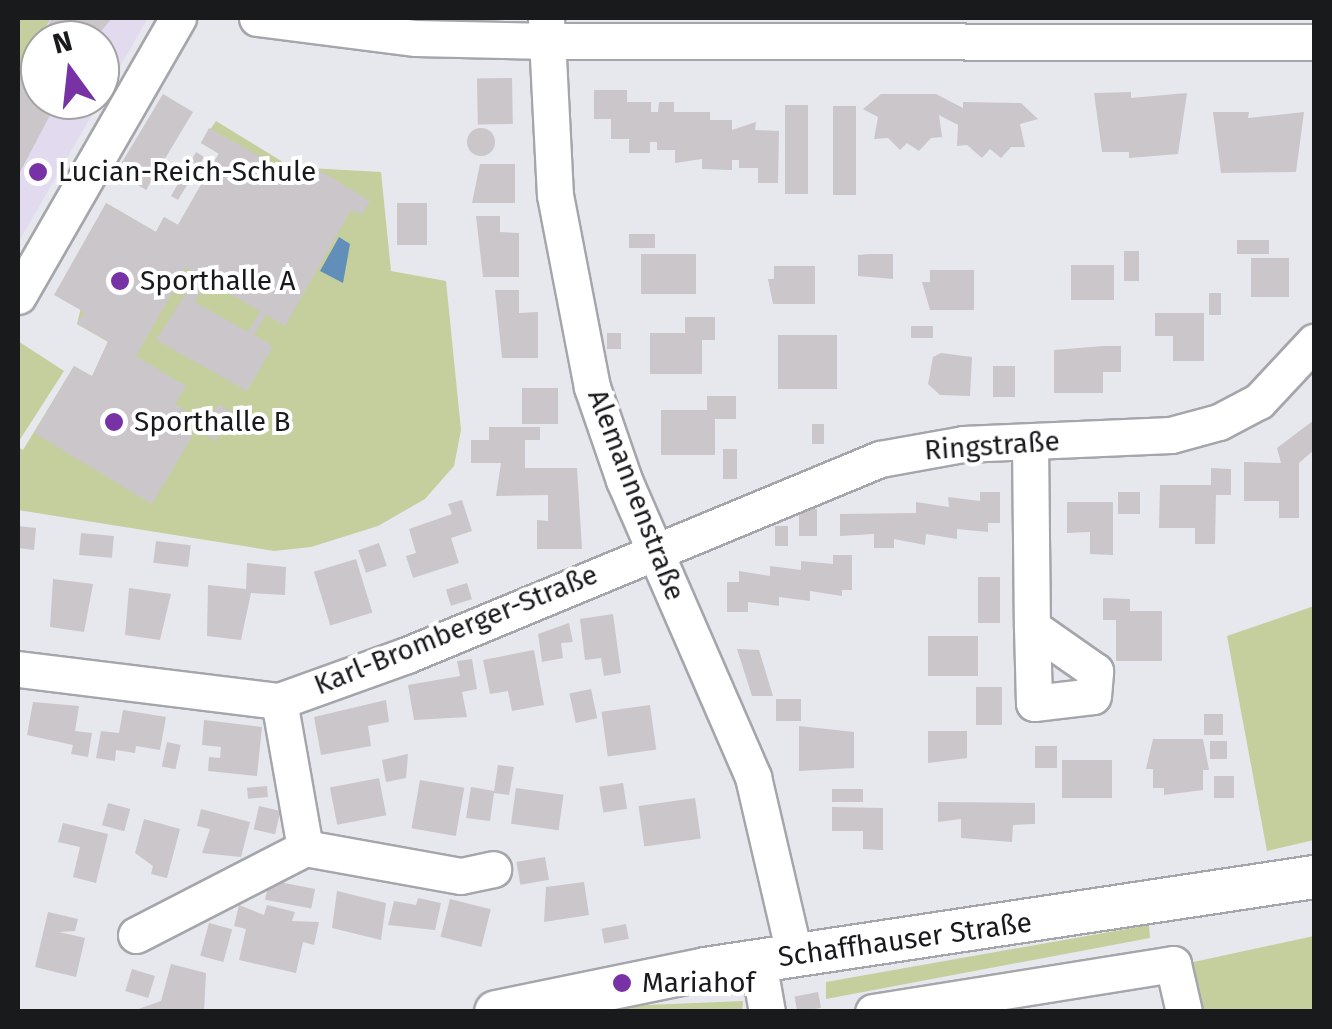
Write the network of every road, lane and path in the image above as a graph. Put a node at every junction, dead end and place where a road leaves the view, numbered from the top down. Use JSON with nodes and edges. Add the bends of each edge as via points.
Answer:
{"nodes":[{"id":1,"x":178,"y":18,"type":"edge"},
{"id":2,"x":257,"y":18,"type":"edge"},
{"id":3,"x":547,"y":30,"type":"edge"},
{"id":4,"x":1314,"y":42,"type":"edge"},
{"id":5,"x":18,"y":296,"type":"edge"},
{"id":6,"x":1314,"y":342,"type":"edge"},
{"id":7,"x":1030,"y":442,"type":"junction"},
{"id":8,"x":654,"y":548,"type":"junction"},
{"id":9,"x":1032,"y":627,"type":"dead end"},
{"id":10,"x":18,"y":669,"type":"edge"},
{"id":11,"x":279,"y":701,"type":"junction"},
{"id":12,"x":306,"y":848,"type":"junction"},
{"id":13,"x":492,"y":870,"type":"dead end"},
{"id":14,"x":1314,"y":877,"type":"edge"},
{"id":15,"x":136,"y":935,"type":"dead end"},
{"id":16,"x":777,"y":959,"type":"junction"},
{"id":17,"x":496,"y":1012,"type":"edge"},
{"id":18,"x":766,"y":1012,"type":"edge"},
{"id":19,"x":873,"y":1012,"type":"edge"},
{"id":20,"x":1184,"y":1012,"type":"edge"}],
"edges":[{"from":1,"to":5,"type":"street"},
{"from":2,"to":3,"type":"street","via":[[416,38]]},
{"from":3,"to":4,"type":"street"},
{"from":3,"to":8,"type":"street","name":"Alemannenstraße","via":[[555,195],[570,300],[605,424]]},
{"from":6,"to":7,"type":"street","name":"Ringstraße","via":[[1258,401],[1220,422],[1171,436]]},
{"from":7,"to":8,"type":"street","name":"Ringstraße","via":[[963,444],[880,459]]},
{"from":7,"to":9,"type":"street"},
{"from":8,"to":11,"type":"street","name":"Karl-Bromberger-Straße","via":[[407,655]]},
{"from":8,"to":16,"type":"street","name":"Alemannenstraße","via":[[753,777]]},
{"from":10,"to":11,"type":"street","name":"Karl-Bromberger-Straße"},
{"from":11,"to":12,"type":"street"},
{"from":12,"to":13,"type":"street","via":[[461,876]]},
{"from":12,"to":15,"type":"street"},
{"from":14,"to":16,"type":"main road","name":"Schaffhauser Straße"},
{"from":16,"to":17,"type":"main road","name":"Schaffhauser Straße"},
{"from":16,"to":18,"type":"street","name":"Alemannenstraße"},
{"from":19,"to":20,"type":"street","via":[[1173,964]]}]}
